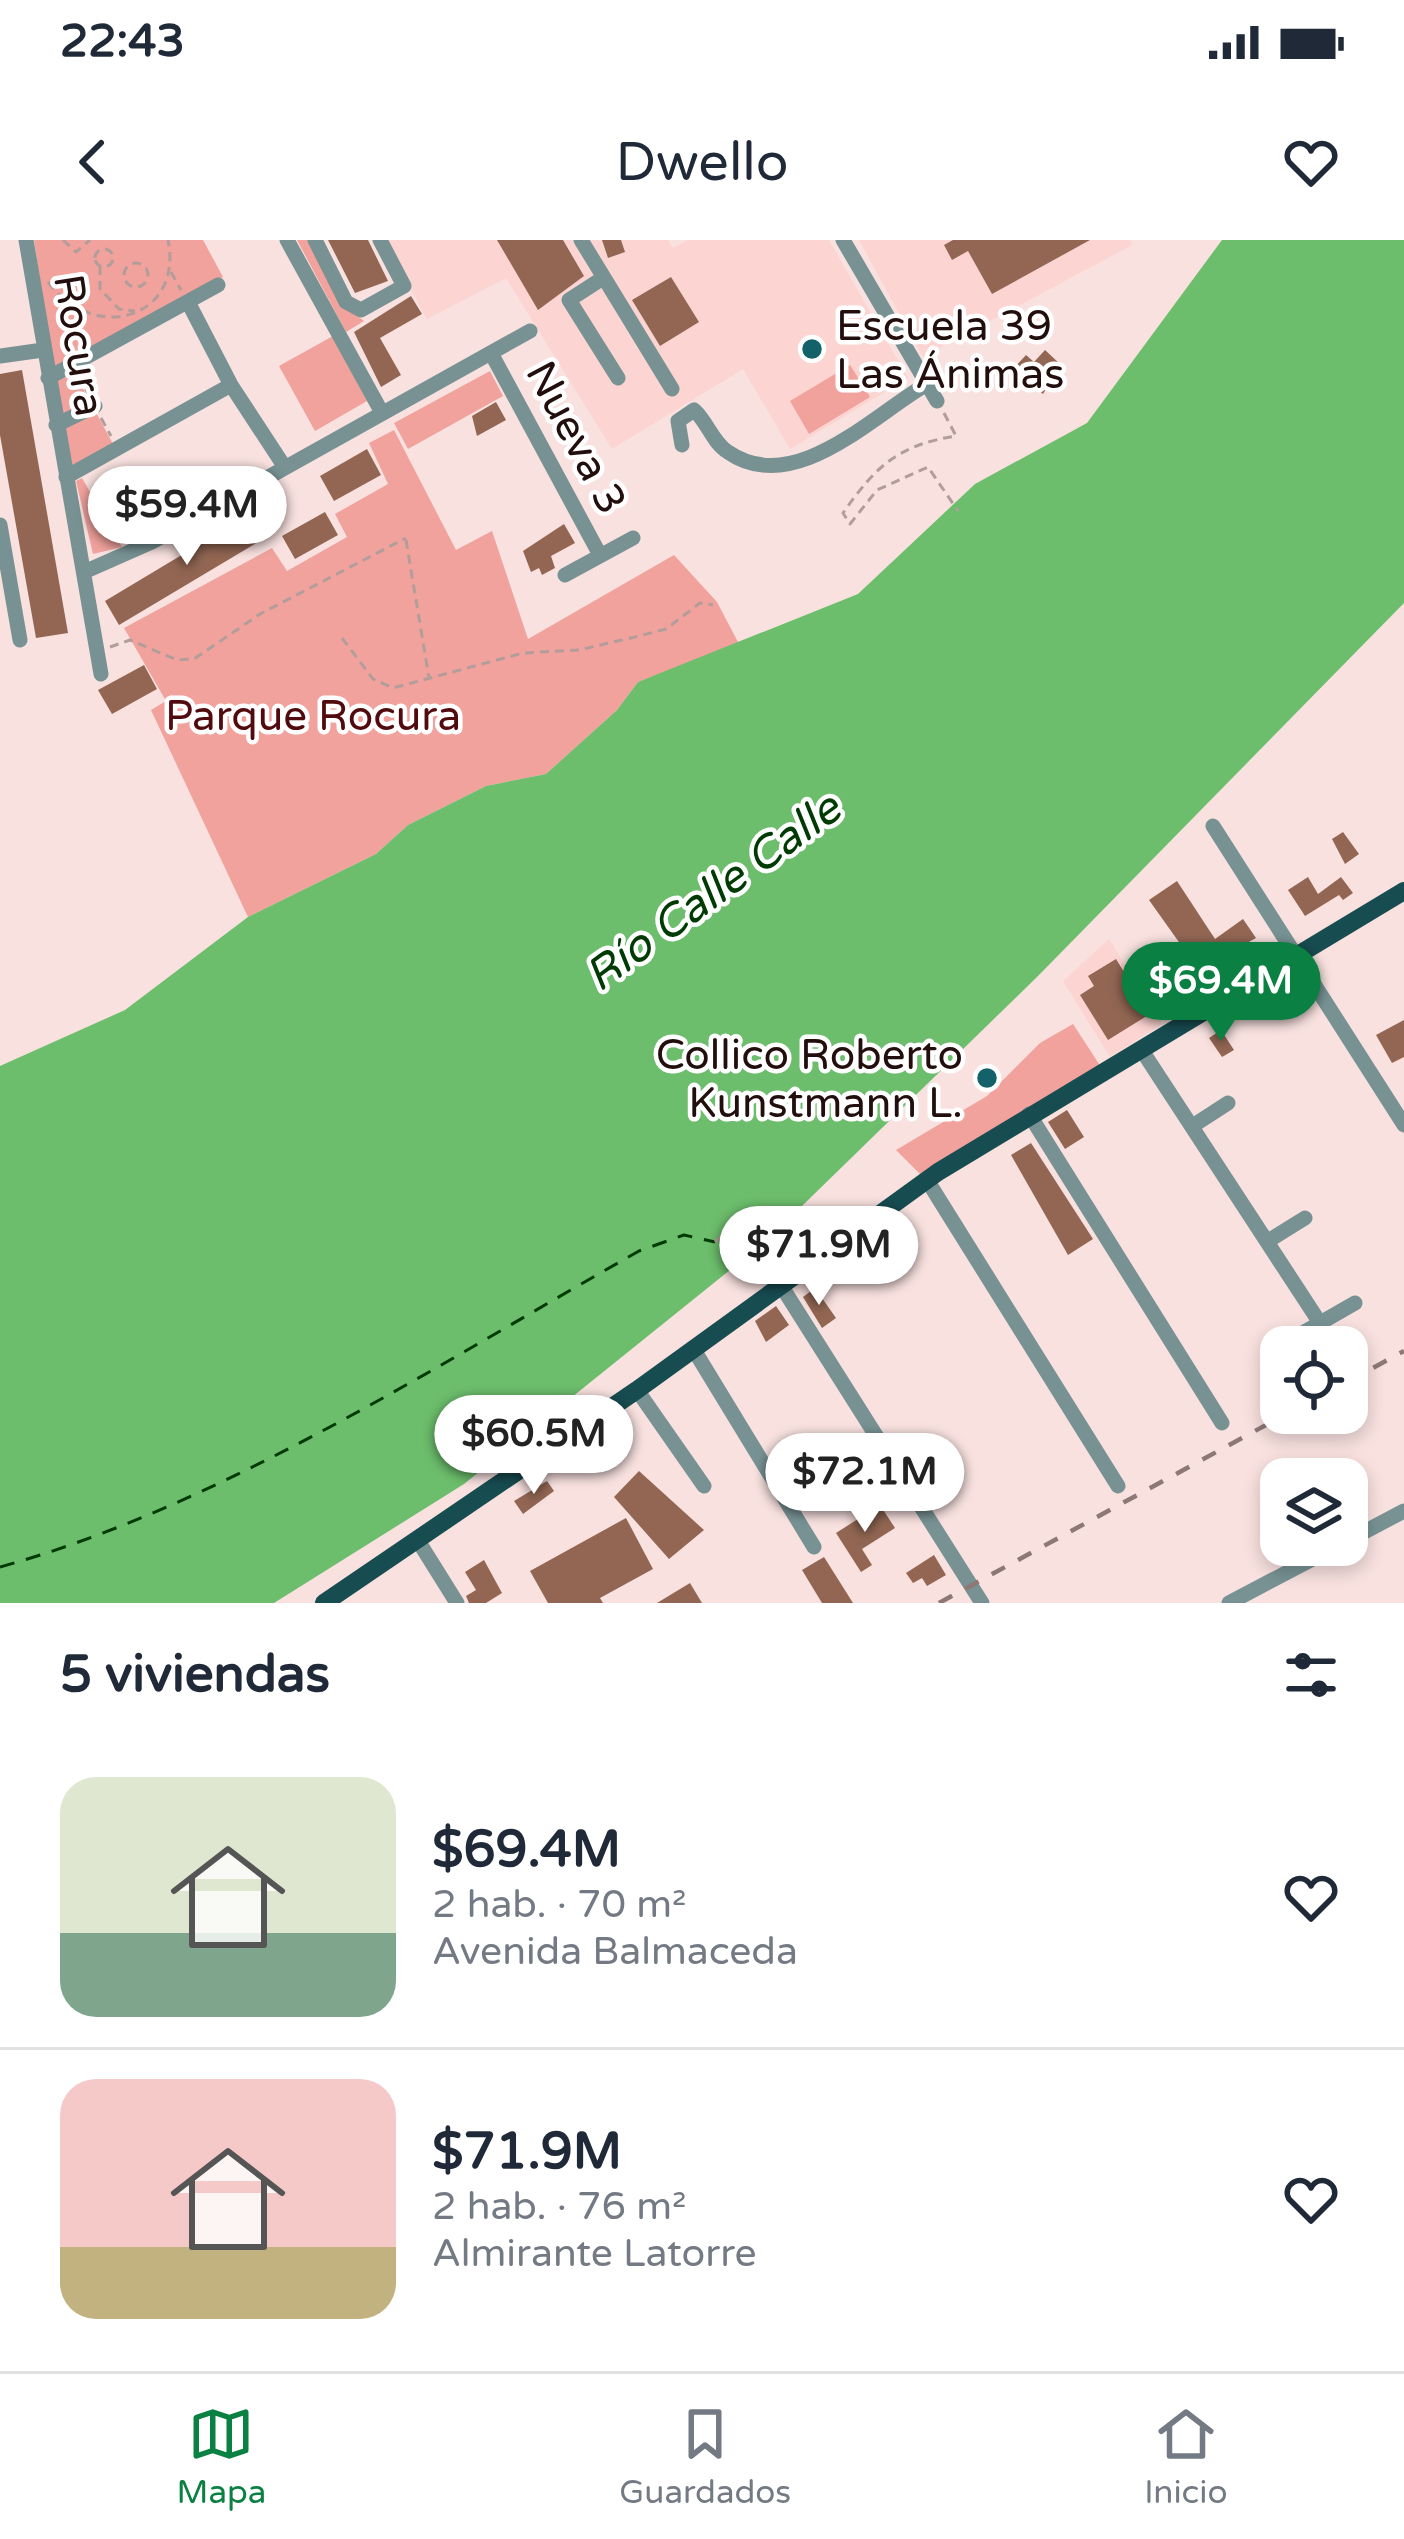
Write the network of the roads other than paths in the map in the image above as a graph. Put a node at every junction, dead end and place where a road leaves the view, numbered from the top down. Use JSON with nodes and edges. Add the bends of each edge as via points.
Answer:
{"nodes":[{"id":1,"x":26,"y":240,"type":"edge"},
{"id":2,"x":286,"y":240,"type":"edge"},
{"id":3,"x":315,"y":240,"type":"edge"},
{"id":4,"x":380,"y":240,"type":"edge"},
{"id":5,"x":581,"y":240,"type":"edge"},
{"id":6,"x":843,"y":240,"type":"edge"},
{"id":7,"x":603,"y":278,"type":"junction"},
{"id":8,"x":218,"y":285,"type":"dead end"},
{"id":9,"x":188,"y":302,"type":"junction"},
{"id":10,"x":530,"y":332,"type":"dead end"},
{"id":11,"x":44,"y":350,"type":"junction"},
{"id":12,"x":490,"y":353,"type":"junction"},
{"id":13,"x":0,"y":356,"type":"edge"},
{"id":14,"x":48,"y":378,"type":"junction"},
{"id":15,"x":619,"y":378,"type":"dead end"},
{"id":16,"x":927,"y":384,"type":"junction"},
{"id":17,"x":231,"y":385,"type":"junction"},
{"id":18,"x":672,"y":389,"type":"dead end"},
{"id":19,"x":937,"y":401,"type":"road end"},
{"id":20,"x":95,"y":406,"type":"dead end"},
{"id":21,"x":381,"y":411,"type":"junction"},
{"id":22,"x":56,"y":425,"type":"junction"},
{"id":23,"x":682,"y":445,"type":"dead end"},
{"id":24,"x":284,"y":466,"type":"junction"},
{"id":25,"x":66,"y":477,"type":"junction"},
{"id":26,"x":0,"y":525,"type":"edge"},
{"id":27,"x":633,"y":538,"type":"dead end"},
{"id":28,"x":600,"y":556,"type":"junction"},
{"id":29,"x":84,"y":572,"type":"junction"},
{"id":30,"x":565,"y":575,"type":"dead end"},
{"id":31,"x":20,"y":640,"type":"dead end"},
{"id":32,"x":101,"y":674,"type":"dead end"},
{"id":33,"x":1214,"y":826,"type":"dead end"},
{"id":34,"x":1404,"y":891,"type":"edge"},
{"id":35,"x":1298,"y":954,"type":"junction"},
{"id":36,"x":1142,"y":1048,"type":"junction"},
{"id":37,"x":1228,"y":1103,"type":"dead end"},
{"id":38,"x":1029,"y":1114,"type":"junction"},
{"id":39,"x":1194,"y":1125,"type":"junction"},
{"id":40,"x":1404,"y":1125,"type":"edge"},
{"id":41,"x":926,"y":1180,"type":"junction"},
{"id":42,"x":1305,"y":1218,"type":"dead end"},
{"id":43,"x":1268,"y":1240,"type":"junction"},
{"id":44,"x":782,"y":1287,"type":"junction"},
{"id":45,"x":1355,"y":1303,"type":"dead end"},
{"id":46,"x":1320,"y":1323,"type":"junction"},
{"id":47,"x":1315,"y":1326,"type":"edge"},
{"id":48,"x":694,"y":1350,"type":"junction"},
{"id":49,"x":638,"y":1390,"type":"junction"},
{"id":50,"x":1222,"y":1423,"type":"dead end"},
{"id":51,"x":704,"y":1486,"type":"dead end"},
{"id":52,"x":1118,"y":1486,"type":"dead end"},
{"id":53,"x":1404,"y":1511,"type":"edge"},
{"id":54,"x":1368,"y":1530,"type":"edge"},
{"id":55,"x":417,"y":1540,"type":"junction"},
{"id":56,"x":814,"y":1547,"type":"dead end"},
{"id":57,"x":1299,"y":1566,"type":"edge"},
{"id":58,"x":324,"y":1603,"type":"edge"},
{"id":59,"x":457,"y":1603,"type":"edge"},
{"id":60,"x":982,"y":1603,"type":"edge"},
{"id":61,"x":1228,"y":1603,"type":"edge"}],
"edges":[{"from":1,"to":11,"type":"street","name":"Rocura"},
{"from":2,"to":21,"type":"street"},
{"from":3,"to":4,"type":"street","via":[[346,302],[361,310],[404,286]]},
{"from":5,"to":7,"type":"street"},
{"from":6,"to":16,"type":"street"},
{"from":7,"to":15,"type":"street","via":[[569,300]]},
{"from":7,"to":18,"type":"street"},
{"from":8,"to":9,"type":"street"},
{"from":9,"to":14,"type":"street"},
{"from":9,"to":17,"type":"street"},
{"from":10,"to":12,"type":"street"},
{"from":11,"to":13,"type":"street"},
{"from":11,"to":14,"type":"street","name":"Rocura"},
{"from":12,"to":21,"type":"street"},
{"from":12,"to":28,"type":"street","name":"Nueva 3"},
{"from":14,"to":22,"type":"street","name":"Rocura"},
{"from":16,"to":19,"type":"street"},
{"from":16,"to":23,"type":"street","via":[[805,460],[736,457],[694,410],[677,421]]},
{"from":17,"to":24,"type":"street"},
{"from":17,"to":25,"type":"street"},
{"from":20,"to":22,"type":"street"},
{"from":21,"to":24,"type":"street"},
{"from":22,"to":25,"type":"street","name":"Rocura"},
{"from":24,"to":29,"type":"street"},
{"from":25,"to":29,"type":"street","name":"Rocura"},
{"from":26,"to":31,"type":"street"},
{"from":27,"to":28,"type":"street","name":"Nueva 3"},
{"from":28,"to":30,"type":"street","name":"Nueva 3"},
{"from":29,"to":32,"type":"street","name":"Rocura"},
{"from":33,"to":35,"type":"street"},
{"from":34,"to":35,"type":"main road"},
{"from":35,"to":36,"type":"main road"},
{"from":35,"to":40,"type":"street"},
{"from":36,"to":38,"type":"main road"},
{"from":36,"to":39,"type":"street"},
{"from":37,"to":39,"type":"street"},
{"from":38,"to":41,"type":"main road"},
{"from":38,"to":50,"type":"street"},
{"from":39,"to":43,"type":"street"},
{"from":41,"to":44,"type":"main road"},
{"from":41,"to":52,"type":"street"},
{"from":42,"to":43,"type":"street"},
{"from":43,"to":46,"type":"street"},
{"from":44,"to":48,"type":"main road"},
{"from":44,"to":60,"type":"street"},
{"from":45,"to":46,"type":"street"},
{"from":46,"to":47,"type":"street"},
{"from":48,"to":49,"type":"main road"},
{"from":48,"to":56,"type":"street"},
{"from":49,"to":51,"type":"street"},
{"from":49,"to":55,"type":"main road"},
{"from":53,"to":54,"type":"street"},
{"from":55,"to":58,"type":"main road"},
{"from":55,"to":59,"type":"street"},
{"from":57,"to":61,"type":"street"}]}
